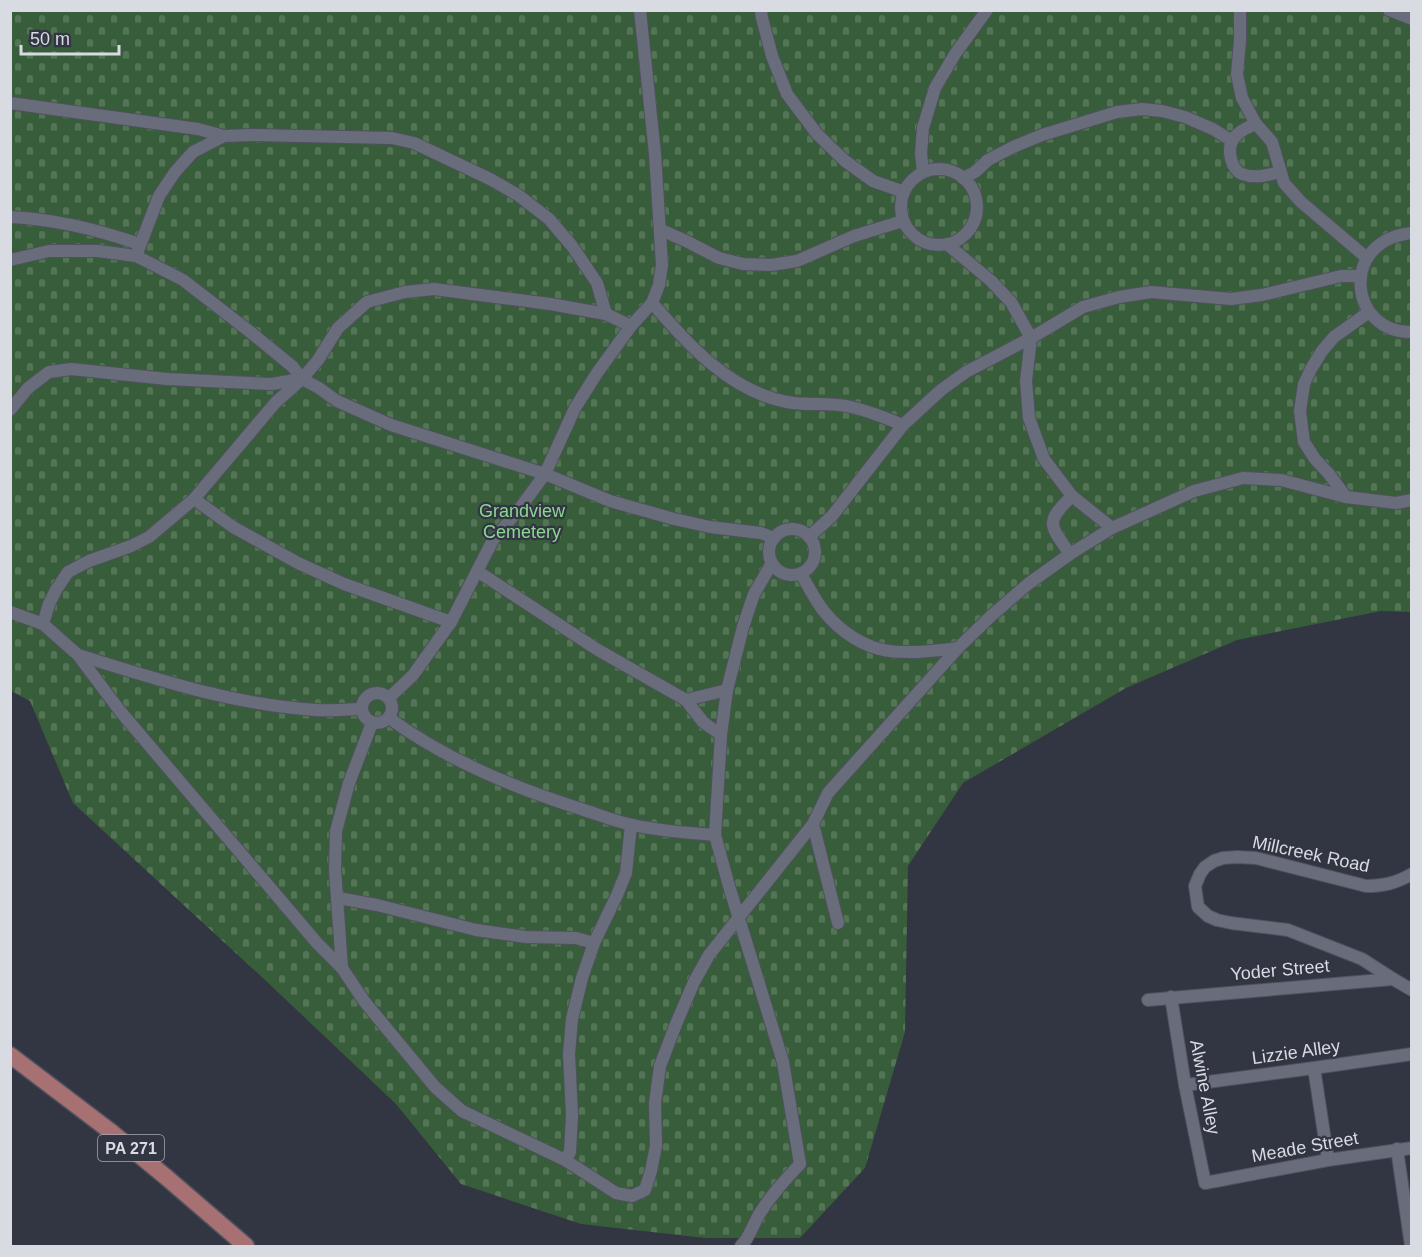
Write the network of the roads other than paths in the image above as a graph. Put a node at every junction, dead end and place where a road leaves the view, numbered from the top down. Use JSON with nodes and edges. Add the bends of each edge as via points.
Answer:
{"nodes":[{"id":1,"x":640,"y":10,"type":"edge"},
{"id":2,"x":761,"y":10,"type":"edge"},
{"id":3,"x":987,"y":10,"type":"edge"},
{"id":4,"x":1240,"y":10,"type":"edge"},
{"id":5,"x":1389,"y":10,"type":"edge"},
{"id":6,"x":1412,"y":19,"type":"edge"},
{"id":7,"x":10,"y":103,"type":"edge"},
{"id":8,"x":1256,"y":124,"type":"junction"},
{"id":9,"x":224,"y":136,"type":"junction"},
{"id":10,"x":1232,"y":141,"type":"junction"},
{"id":11,"x":1280,"y":171,"type":"junction"},
{"id":12,"x":923,"y":172,"type":"junction"},
{"id":13,"x":963,"y":178,"type":"junction"},
{"id":14,"x":904,"y":192,"type":"junction"},
{"id":15,"x":10,"y":217,"type":"edge"},
{"id":16,"x":903,"y":221,"type":"junction"},
{"id":17,"x":661,"y":230,"type":"junction"},
{"id":18,"x":1412,"y":233,"type":"edge"},
{"id":19,"x":947,"y":244,"type":"junction"},
{"id":20,"x":138,"y":250,"type":"junction"},
{"id":21,"x":1367,"y":258,"type":"junction"},
{"id":22,"x":10,"y":260,"type":"edge"},
{"id":23,"x":1360,"y":276,"type":"junction"},
{"id":24,"x":652,"y":303,"type":"junction"},
{"id":25,"x":1369,"y":312,"type":"junction"},
{"id":26,"x":606,"y":315,"type":"junction"},
{"id":27,"x":631,"y":326,"type":"junction"},
{"id":28,"x":1412,"y":332,"type":"edge"},
{"id":29,"x":1031,"y":338,"type":"junction"},
{"id":30,"x":302,"y":379,"type":"junction"},
{"id":31,"x":10,"y":410,"type":"edge"},
{"id":32,"x":903,"y":425,"type":"junction"},
{"id":33,"x":545,"y":474,"type":"junction"},
{"id":34,"x":1072,"y":496,"type":"junction"},
{"id":35,"x":1346,"y":497,"type":"junction"},
{"id":36,"x":194,"y":499,"type":"junction"},
{"id":37,"x":1412,"y":500,"type":"edge"},
{"id":38,"x":1112,"y":528,"type":"junction"},
{"id":39,"x":809,"y":537,"type":"junction"},
{"id":40,"x":774,"y":538,"type":"junction"},
{"id":41,"x":1070,"y":555,"type":"junction"},
{"id":42,"x":772,"y":563,"type":"junction"},
{"id":43,"x":477,"y":571,"type":"junction"},
{"id":44,"x":801,"y":574,"type":"junction"},
{"id":45,"x":12,"y":611,"type":"edge"},
{"id":46,"x":451,"y":621,"type":"junction"},
{"id":47,"x":43,"y":624,"type":"junction"},
{"id":48,"x":958,"y":648,"type":"junction"},
{"id":49,"x":78,"y":655,"type":"junction"},
{"id":50,"x":727,"y":690,"type":"junction"},
{"id":51,"x":389,"y":698,"type":"junction"},
{"id":52,"x":686,"y":700,"type":"junction"},
{"id":53,"x":362,"y":709,"type":"junction"},
{"id":54,"x":389,"y":718,"type":"junction"},
{"id":55,"x":372,"y":723,"type":"junction"},
{"id":56,"x":721,"y":735,"type":"junction"},
{"id":57,"x":813,"y":824,"type":"junction"},
{"id":58,"x":631,"y":825,"type":"junction"},
{"id":59,"x":715,"y":835,"type":"junction"},
{"id":60,"x":1412,"y":874,"type":"edge"},
{"id":61,"x":338,"y":898,"type":"junction"},
{"id":62,"x":738,"y":917,"type":"junction"},
{"id":63,"x":838,"y":923,"type":"dead end"},
{"id":64,"x":594,"y":943,"type":"junction"},
{"id":65,"x":342,"y":968,"type":"junction"},
{"id":66,"x":1393,"y":979,"type":"junction"},
{"id":67,"x":1412,"y":990,"type":"edge"},
{"id":68,"x":1171,"y":997,"type":"junction"},
{"id":69,"x":1148,"y":1000,"type":"dead end"},
{"id":70,"x":1412,"y":1054,"type":"edge"},
{"id":71,"x":10,"y":1055,"type":"edge"},
{"id":72,"x":1314,"y":1068,"type":"junction"},
{"id":73,"x":1185,"y":1085,"type":"junction"},
{"id":74,"x":1412,"y":1148,"type":"edge"},
{"id":75,"x":1397,"y":1149,"type":"junction"},
{"id":76,"x":565,"y":1160,"type":"junction"},
{"id":77,"x":1328,"y":1160,"type":"junction"},
{"id":78,"x":1205,"y":1183,"type":"joint"},
{"id":79,"x":246,"y":1246,"type":"edge"},
{"id":80,"x":741,"y":1246,"type":"edge"},
{"id":81,"x":1412,"y":1246,"type":"edge"}],
"edges":[{"from":1,"to":17,"type":"street"},
{"from":2,"to":14,"type":"street","via":[[772,56],[787,94],[817,134],[873,181]]},
{"from":3,"to":12,"type":"street","via":[[935,88],[923,128]]},
{"from":4,"to":8,"type":"street","via":[[1237,74],[1242,98]]},
{"from":5,"to":6,"type":"street"},
{"from":7,"to":9,"type":"street"},
{"from":8,"to":10,"type":"street","via":[[1243,129]]},
{"from":8,"to":11,"type":"street","via":[[1272,142]]},
{"from":9,"to":20,"type":"street","via":[[193,152],[175,172],[159,196]]},
{"from":9,"to":26,"type":"street","via":[[392,138],[414,143],[518,195],[549,219],[597,283]]},
{"from":10,"to":11,"type":"street","via":[[1229,152],[1239,173],[1250,177]]},
{"from":10,"to":13,"type":"street","via":[[1185,117],[1142,109],[1117,112],[1013,147]]},
{"from":11,"to":21,"type":"street","via":[[1284,183],[1301,202]]},
{"from":12,"to":13,"type":"street","via":[[939,169]]},
{"from":12,"to":14,"type":"street"},
{"from":13,"to":19,"type":"street","via":[[976,199],[976,212],[965,235]]},
{"from":14,"to":16,"type":"street"},
{"from":15,"to":20,"type":"street","via":[[122,238]]},
{"from":16,"to":17,"type":"street","via":[[854,236],[796,261],[771,265],[719,258]]},
{"from":16,"to":19,"type":"street","via":[[918,239]]},
{"from":17,"to":24,"type":"street","via":[[662,265]]},
{"from":18,"to":21,"type":"street","via":[[1386,239]]},
{"from":19,"to":29,"type":"street","via":[[1011,302]]},
{"from":20,"to":22,"type":"street","via":[[49,250]]},
{"from":20,"to":30,"type":"street","via":[[294,367]]},
{"from":21,"to":23,"type":"street"},
{"from":23,"to":25,"type":"street","via":[[1363,301]]},
{"from":23,"to":29,"type":"street","via":[[1341,276],[1231,299],[1151,292],[1119,297],[1083,308]]},
{"from":24,"to":27,"type":"street"},
{"from":24,"to":32,"type":"street","via":[[706,361],[733,381],[787,402],[850,406]]},
{"from":25,"to":28,"type":"street","via":[[1391,329]]},
{"from":25,"to":35,"type":"street","via":[[1322,351],[1304,384],[1300,411],[1304,442]]},
{"from":26,"to":27,"type":"street"},
{"from":26,"to":30,"type":"street","via":[[434,289],[405,292],[367,302],[338,328]]},
{"from":27,"to":33,"type":"street","via":[[575,408]]},
{"from":29,"to":32,"type":"street","via":[[966,372]]},
{"from":29,"to":34,"type":"street","via":[[1026,381],[1029,418],[1044,459]]},
{"from":30,"to":31,"type":"street","via":[[272,384],[70,369],[50,372],[28,388]]},
{"from":30,"to":33,"type":"street","via":[[337,401],[391,425]]},
{"from":30,"to":36,"type":"street","via":[[276,402]]},
{"from":32,"to":39,"type":"street","via":[[832,516]]},
{"from":33,"to":40,"type":"street","via":[[610,501],[674,519]]},
{"from":33,"to":43,"type":"street","via":[[493,540]]},
{"from":34,"to":38,"type":"street"},
{"from":34,"to":41,"type":"street","via":[[1052,524]]},
{"from":35,"to":37,"type":"street","via":[[1396,503]]},
{"from":35,"to":38,"type":"street","via":[[1281,480],[1243,478],[1194,491]]},
{"from":36,"to":46,"type":"street","via":[[233,527],[298,563],[344,584]]},
{"from":36,"to":47,"type":"street","via":[[149,537],[68,572],[49,604]]},
{"from":38,"to":41,"type":"street"},
{"from":39,"to":40,"type":"street","via":[[792,530]]},
{"from":39,"to":44,"type":"street","via":[[815,558]]},
{"from":40,"to":42,"type":"street","via":[[769,550]]},
{"from":41,"to":48,"type":"street","via":[[1028,584]]},
{"from":42,"to":44,"type":"street","via":[[779,572]]},
{"from":42,"to":50,"type":"street","via":[[753,594]]},
{"from":43,"to":46,"type":"street"},
{"from":43,"to":52,"type":"street","via":[[598,650]]},
{"from":44,"to":48,"type":"street","via":[[820,607],[842,630],[862,642],[879,649],[914,652]]},
{"from":45,"to":47,"type":"street"},
{"from":46,"to":51,"type":"street","via":[[413,675]]},
{"from":47,"to":49,"type":"street"},
{"from":48,"to":57,"type":"street","via":[[828,793]]},
{"from":49,"to":53,"type":"street","via":[[189,688],[270,705]]},
{"from":49,"to":65,"type":"street","via":[[120,711]]},
{"from":50,"to":52,"type":"street"},
{"from":50,"to":56,"type":"street"},
{"from":51,"to":53,"type":"street","via":[[381,693],[372,694],[364,699]]},
{"from":51,"to":54,"type":"street"},
{"from":52,"to":56,"type":"street","via":[[703,722]]},
{"from":53,"to":55,"type":"street"},
{"from":54,"to":55,"type":"street"},
{"from":54,"to":58,"type":"street","via":[[435,749],[477,770]]},
{"from":55,"to":61,"type":"street","via":[[336,831]]},
{"from":56,"to":59,"type":"street"},
{"from":57,"to":62,"type":"street"},
{"from":57,"to":63,"type":"street"},
{"from":58,"to":59,"type":"street"},
{"from":58,"to":64,"type":"street","via":[[626,873]]},
{"from":59,"to":62,"type":"street"},
{"from":60,"to":66,"type":"street","name":"Millcreek Road","via":[[1382,886],[1366,886],[1257,858],[1223,858],[1205,867],[1195,886],[1198,907],[1208,916],[1288,930],[1362,959]]},
{"from":61,"to":64,"type":"street","via":[[476,930]]},
{"from":61,"to":65,"type":"street"},
{"from":62,"to":76,"type":"street","via":[[694,982],[660,1066],[655,1103],[656,1146],[645,1190],[632,1196],[616,1193]]},
{"from":62,"to":80,"type":"street","via":[[783,1062],[800,1164],[776,1189]]},
{"from":64,"to":76,"type":"street","via":[[572,1019],[572,1115],[570,1152]]},
{"from":65,"to":76,"type":"street","via":[[392,1036],[435,1087],[462,1111]]},
{"from":66,"to":67,"type":"street"},
{"from":66,"to":68,"type":"street","name":"Yoder Street"},
{"from":68,"to":69,"type":"street","name":"Yoder Street"},
{"from":68,"to":73,"type":"street","name":"Alwine Alley"},
{"from":70,"to":72,"type":"street","name":"Lizzie Alley"},
{"from":71,"to":79,"type":"main road","number":"PA 271","via":[[110,1131]]},
{"from":72,"to":73,"type":"street","name":"Lizzie Alley"},
{"from":72,"to":77,"type":"street"},
{"from":73,"to":78,"type":"street","name":"Alwine Alley"},
{"from":74,"to":75,"type":"street","name":"Meade Street"},
{"from":75,"to":77,"type":"street","name":"Meade Street"},
{"from":75,"to":81,"type":"street"},
{"from":77,"to":78,"type":"street","name":"Meade Street"}]}
